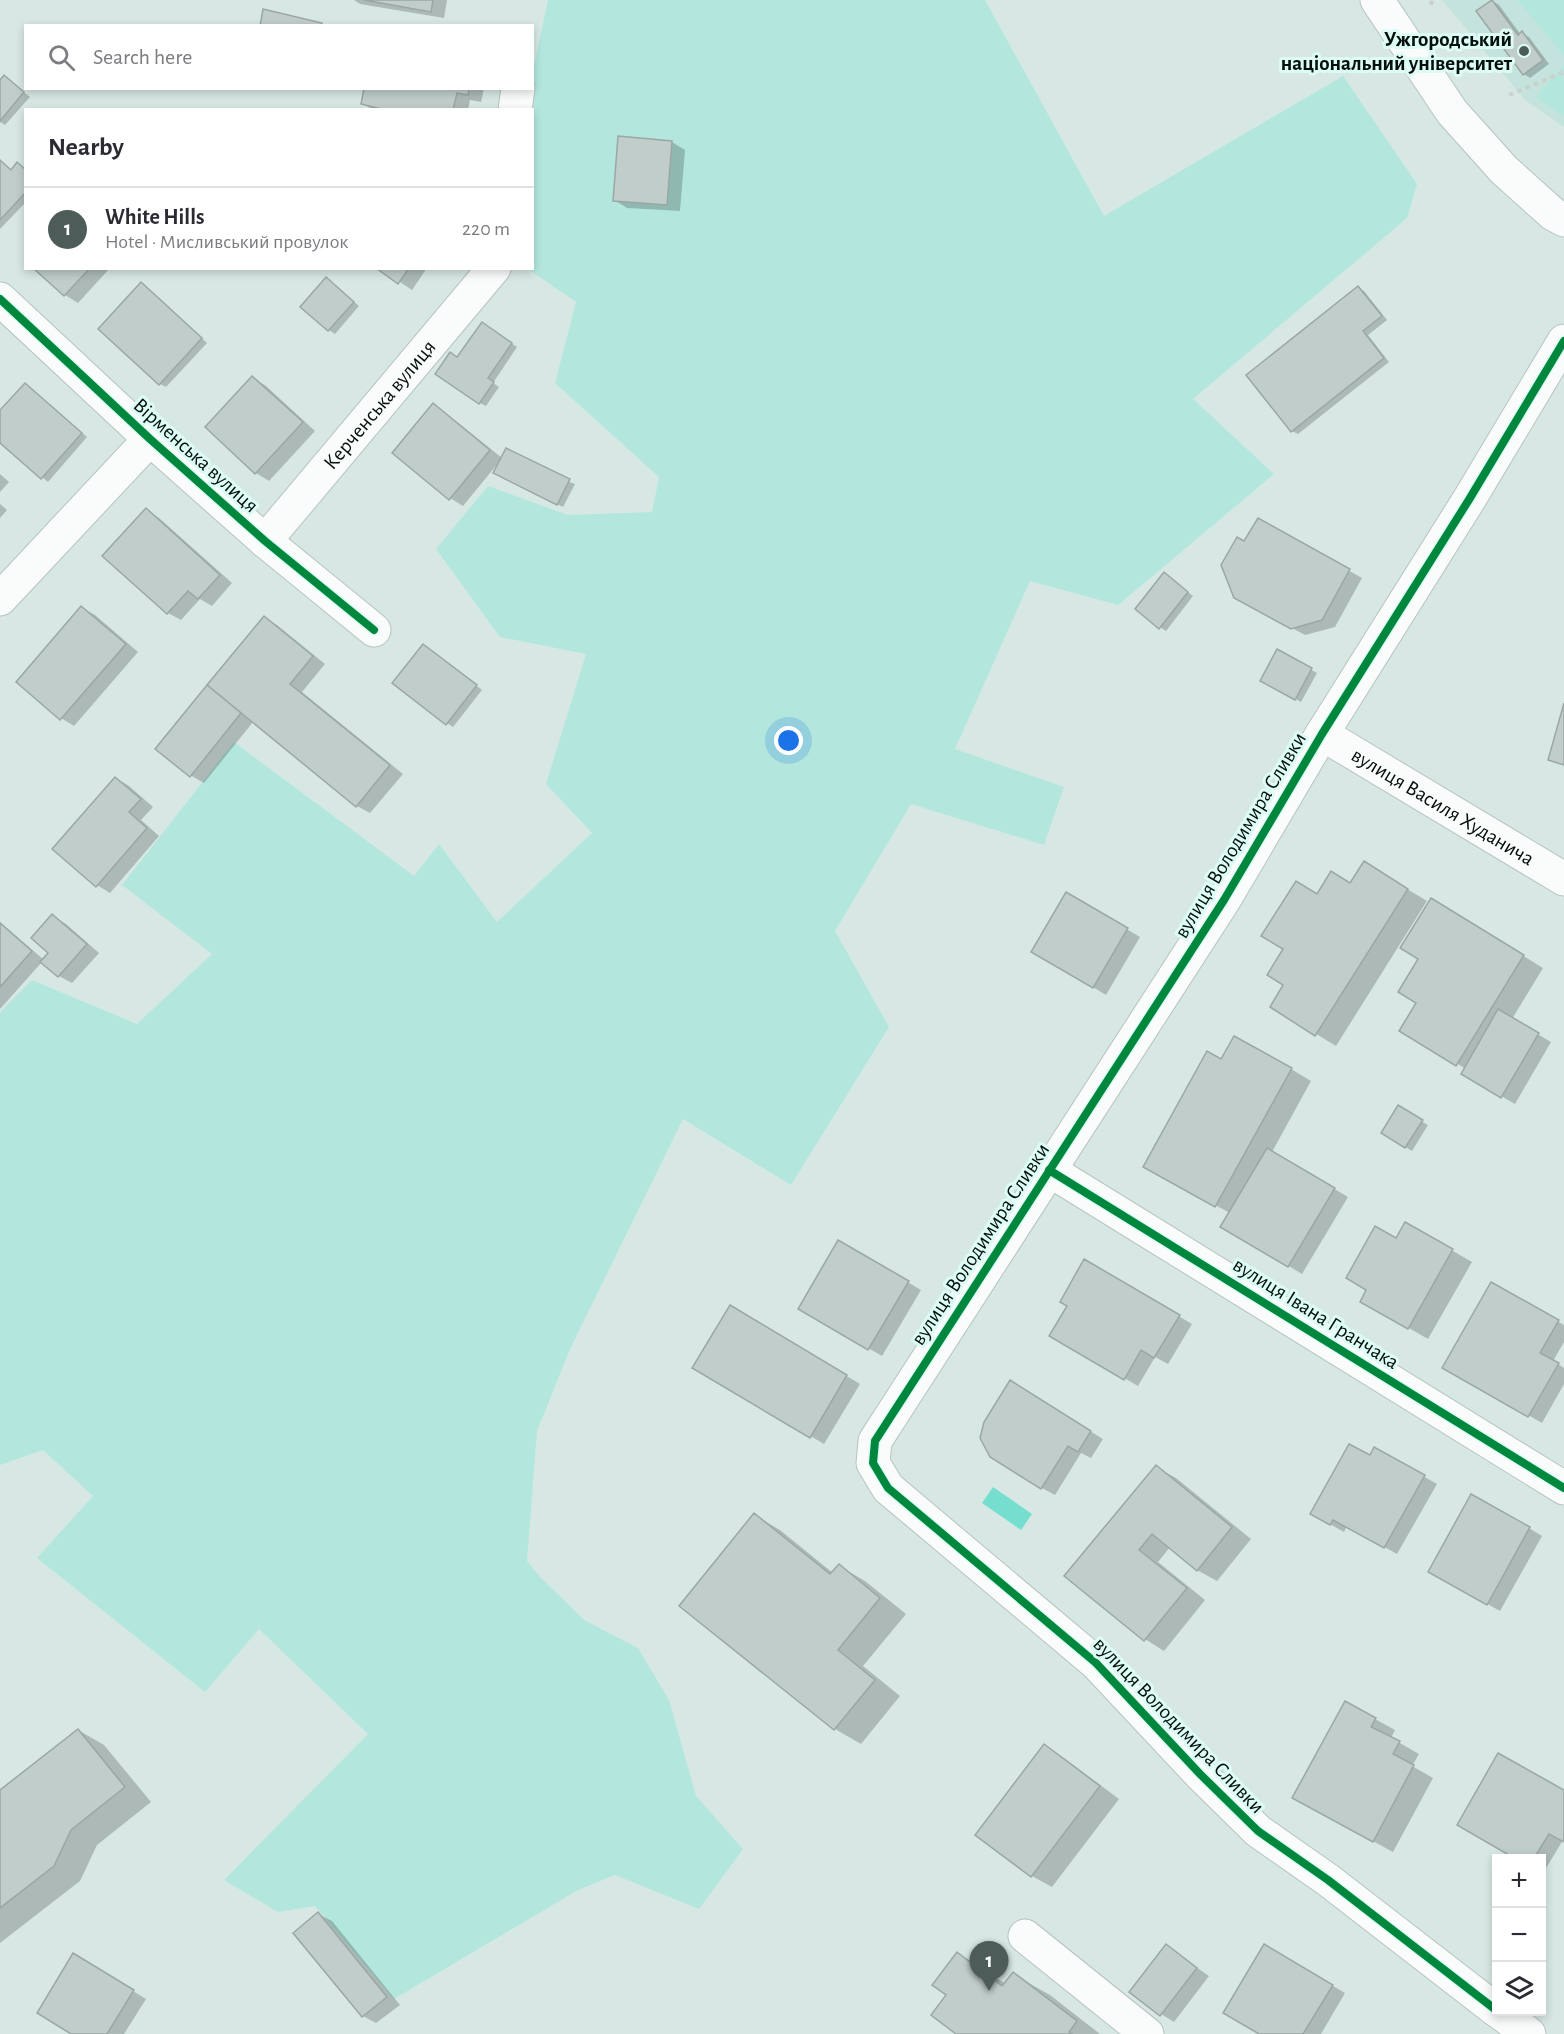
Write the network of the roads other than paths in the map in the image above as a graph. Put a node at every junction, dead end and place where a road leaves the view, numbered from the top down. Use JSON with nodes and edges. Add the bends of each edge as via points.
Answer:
{"nodes":[{"id":1,"x":1377,"y":0,"type":"edge"},
{"id":2,"x":518,"y":90,"type":"edge"},
{"id":3,"x":515,"y":108,"type":"edge"},
{"id":4,"x":1564,"y":220,"type":"edge"},
{"id":5,"x":492,"y":270,"type":"edge"},
{"id":6,"x":0,"y":298,"type":"edge"},
{"id":7,"x":1564,"y":341,"type":"edge"},
{"id":8,"x":150,"y":439,"type":"junction"},
{"id":9,"x":265,"y":541,"type":"junction"},
{"id":10,"x":0,"y":599,"type":"edge"},
{"id":11,"x":374,"y":630,"type":"dead end"},
{"id":12,"x":1322,"y":734,"type":"junction"},
{"id":13,"x":1564,"y":879,"type":"edge"},
{"id":14,"x":1049,"y":1170,"type":"junction"},
{"id":15,"x":1564,"y":1488,"type":"edge"},
{"id":16,"x":1025,"y":1936,"type":"dead end"},
{"id":17,"x":1492,"y":2006,"type":"edge"},
{"id":18,"x":1505,"y":2016,"type":"edge"},
{"id":19,"x":1147,"y":2034,"type":"edge"},
{"id":20,"x":1529,"y":2034,"type":"edge"}],
"edges":[{"from":1,"to":4,"type":"street","via":[[1452,112],[1503,170]]},
{"from":2,"to":3,"type":"street"},
{"from":5,"to":9,"type":"street","name":"Керченська вулиця"},
{"from":6,"to":8,"type":"street","name":"Вірменська вулиця"},
{"from":7,"to":12,"type":"street","name":"вулиця Володимира Сливки"},
{"from":8,"to":9,"type":"street","name":"Вірменська вулиця"},
{"from":8,"to":10,"type":"street"},
{"from":9,"to":11,"type":"street","name":"Вірменська вулиця"},
{"from":12,"to":13,"type":"street","name":"вулиця Василя Худанича"},
{"from":12,"to":14,"type":"street","name":"вулиця Володимира Сливки","via":[[1224,900]]},
{"from":14,"to":15,"type":"street","name":"вулиця Івана Гранчака"},
{"from":14,"to":17,"type":"street","name":"вулиця Володимира Сливки","via":[[875,1441],[873,1464],[888,1488],[1096,1663],[1258,1831]]},
{"from":16,"to":19,"type":"street"},
{"from":18,"to":20,"type":"street","name":"вулиця Володимира Сливки"}]}
